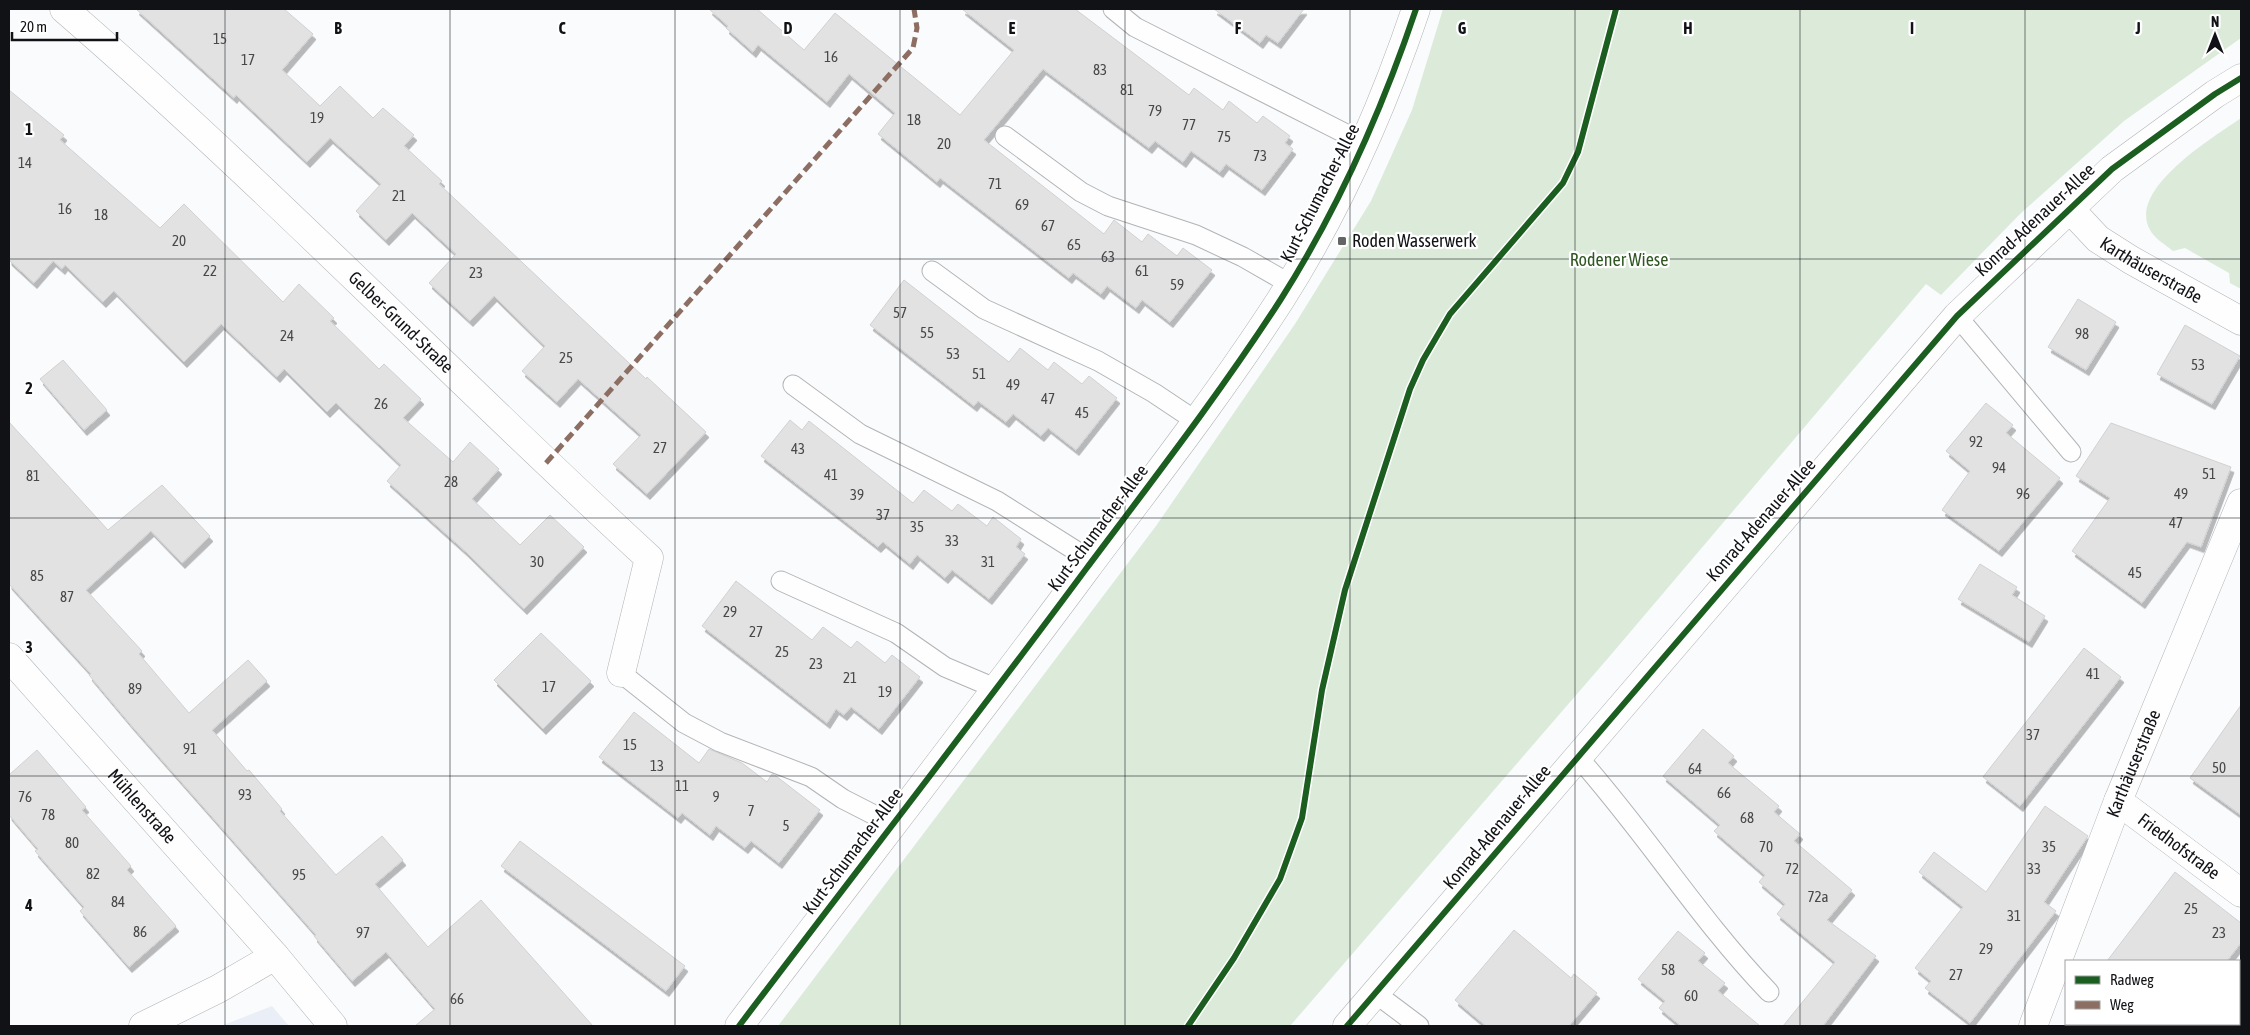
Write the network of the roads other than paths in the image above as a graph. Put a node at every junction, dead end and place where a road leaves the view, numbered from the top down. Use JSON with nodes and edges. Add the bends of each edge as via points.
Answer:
{"nodes":[{"id":1,"x":64,"y":9,"type":"edge"},
{"id":2,"x":1113,"y":9,"type":"edge"},
{"id":3,"x":1416,"y":9,"type":"edge"},
{"id":4,"x":2241,"y":78,"type":"edge"},
{"id":5,"x":1005,"y":136,"type":"dead end"},
{"id":6,"x":1364,"y":143,"type":"junction"},
{"id":7,"x":2069,"y":208,"type":"junction"},
{"id":8,"x":932,"y":271,"type":"dead end"},
{"id":9,"x":1290,"y":284,"type":"junction"},
{"id":10,"x":1957,"y":316,"type":"junction"},
{"id":11,"x":2241,"y":321,"type":"edge"},
{"id":12,"x":793,"y":385,"type":"dead end"},
{"id":13,"x":1196,"y":421,"type":"junction"},
{"id":14,"x":2071,"y":452,"type":"dead end"},
{"id":15,"x":2241,"y":503,"type":"edge"},
{"id":16,"x":1092,"y":561,"type":"junction"},
{"id":17,"x":781,"y":580,"type":"dead end"},
{"id":18,"x":9,"y":657,"type":"edge"},
{"id":19,"x":621,"y":673,"type":"joint"},
{"id":20,"x":997,"y":689,"type":"junction"},
{"id":21,"x":1578,"y":756,"type":"junction"},
{"id":22,"x":2118,"y":801,"type":"junction"},
{"id":23,"x":892,"y":824,"type":"junction"},
{"id":24,"x":2241,"y":892,"type":"edge"},
{"id":25,"x":275,"y":956,"type":"junction"},
{"id":26,"x":1769,"y":992,"type":"dead end"},
{"id":27,"x":1375,"y":993,"type":"junction"},
{"id":28,"x":144,"y":1026,"type":"edge"},
{"id":29,"x":333,"y":1026,"type":"edge"},
{"id":30,"x":739,"y":1026,"type":"edge"},
{"id":31,"x":1347,"y":1026,"type":"edge"},
{"id":32,"x":1419,"y":1026,"type":"edge"},
{"id":33,"x":2033,"y":1026,"type":"edge"}],
"edges":[{"from":1,"to":19,"type":"street","name":"Gelber-Grund-Straße","via":[[287,212],[649,558]]},
{"from":2,"to":6,"type":"lane","name":"Kurt-Schumacher-Allee","via":[[1135,27]]},
{"from":3,"to":6,"type":"street","name":"Kurt-Schumacher-Allee","via":[[1399,60]]},
{"from":4,"to":7,"type":"street","name":"Konrad-Adenauer-Allee","via":[[2112,169]]},
{"from":5,"to":9,"type":"lane","name":"Kurt-Schumacher-Allee","via":[[1081,192],[1108,206],[1196,235]]},
{"from":6,"to":9,"type":"street","name":"Kurt-Schumacher-Allee"},
{"from":7,"to":10,"type":"street","name":"Konrad-Adenauer-Allee"},
{"from":7,"to":11,"type":"street","name":"Karthäuserstraße","via":[[2098,239]]},
{"from":8,"to":13,"type":"lane","via":[[984,309],[1098,361]]},
{"from":9,"to":13,"type":"street","name":"Kurt-Schumacher-Allee"},
{"from":10,"to":14,"type":"lane"},
{"from":10,"to":21,"type":"street","name":"Konrad-Adenauer-Allee"},
{"from":12,"to":16,"type":"lane","name":"Kurt-Schumacher-Allee","via":[[860,434],[997,501]]},
{"from":13,"to":16,"type":"street","name":"Kurt-Schumacher-Allee"},
{"from":15,"to":22,"type":"street","name":"Karthäuserstraße"},
{"from":16,"to":20,"type":"street","name":"Kurt-Schumacher-Allee"},
{"from":17,"to":20,"type":"lane","via":[[896,633],[946,667]]},
{"from":18,"to":25,"type":"street","name":"Mühlenstraße"},
{"from":19,"to":23,"type":"lane","name":"Kurt-Schumacher-Allee","via":[[684,723],[720,742],[811,776],[843,799]]},
{"from":20,"to":23,"type":"street","name":"Kurt-Schumacher-Allee"},
{"from":21,"to":26,"type":"lane","via":[[1616,800],[1736,957]]},
{"from":21,"to":27,"type":"street","name":"Konrad-Adenauer-Allee"},
{"from":22,"to":24,"type":"street","name":"Friedhofstraße"},
{"from":22,"to":33,"type":"street","name":"Karthäuserstraße"},
{"from":23,"to":30,"type":"street","name":"Kurt-Schumacher-Allee"},
{"from":25,"to":28,"type":"street"},
{"from":25,"to":29,"type":"street","name":"Mühlenstraße"},
{"from":27,"to":31,"type":"street","name":"Konrad-Adenauer-Allee"},
{"from":27,"to":32,"type":"lane"}]}
